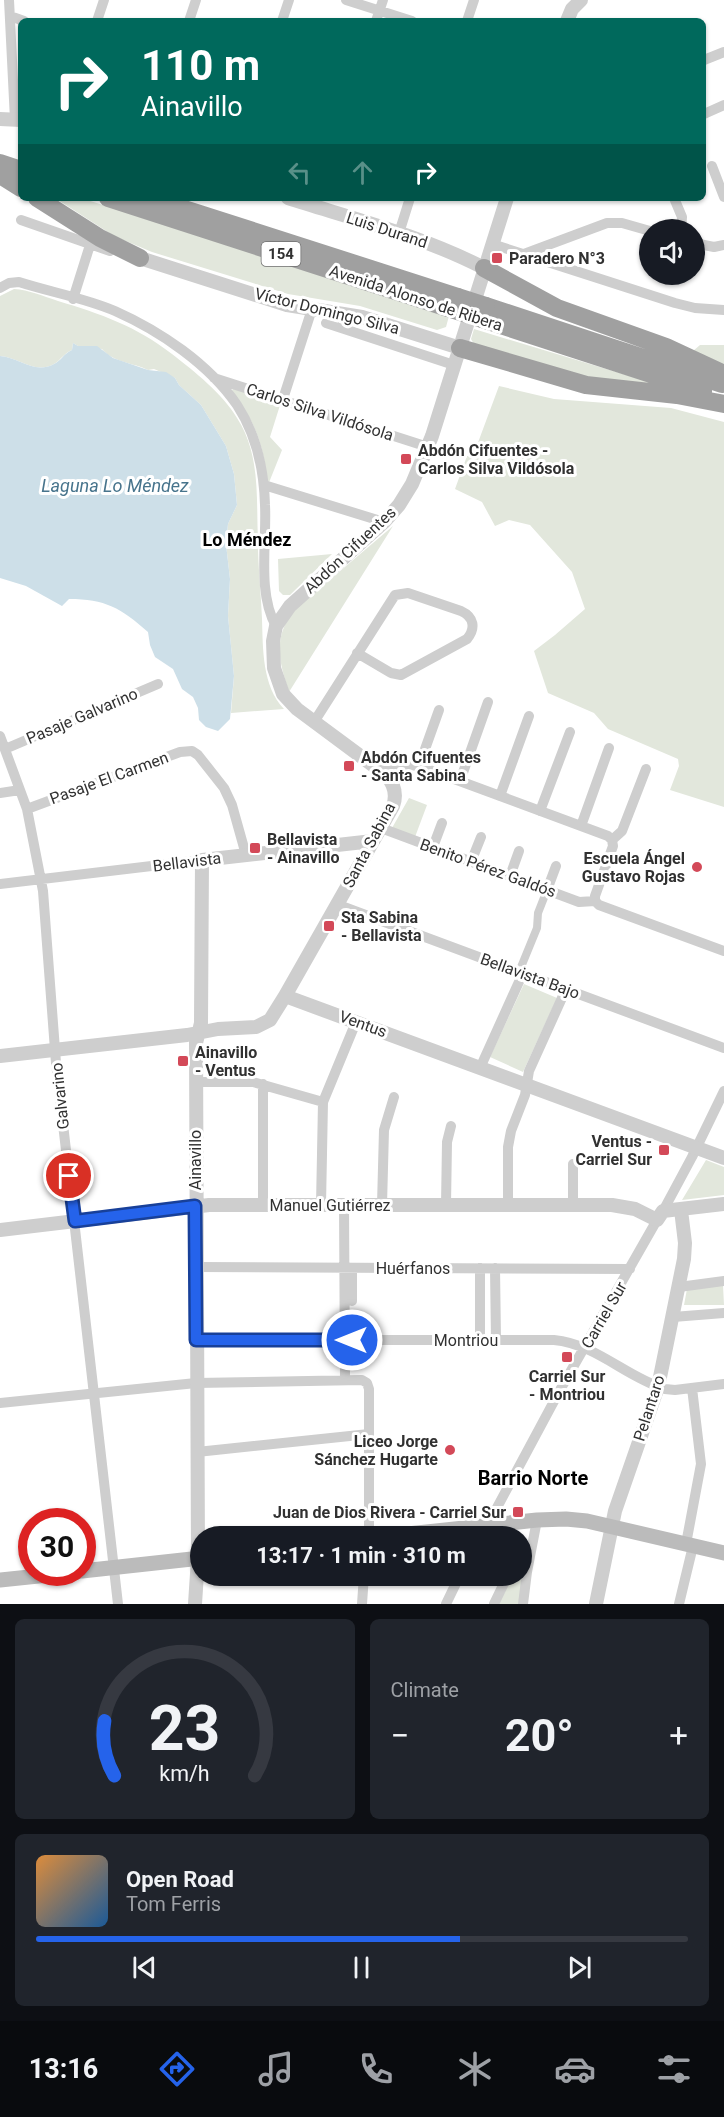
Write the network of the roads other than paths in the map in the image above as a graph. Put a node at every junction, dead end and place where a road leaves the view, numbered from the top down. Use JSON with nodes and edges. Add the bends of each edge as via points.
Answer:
{"nodes":[{"id":1,"x":9,"y":0,"type":"edge"},
{"id":2,"x":104,"y":0,"type":"edge"},
{"id":3,"x":196,"y":0,"type":"edge"},
{"id":4,"x":289,"y":0,"type":"edge"},
{"id":5,"x":346,"y":0,"type":"edge"},
{"id":6,"x":474,"y":0,"type":"edge"},
{"id":7,"x":577,"y":1,"type":"edge"},
{"id":8,"x":380,"y":11,"type":"edge"},
{"id":9,"x":10,"y":16,"type":"junction"},
{"id":10,"x":98,"y":18,"type":"edge"},
{"id":11,"x":190,"y":18,"type":"edge"},
{"id":12,"x":283,"y":18,"type":"edge"},
{"id":13,"x":402,"y":18,"type":"edge"},
{"id":14,"x":468,"y":18,"type":"edge"},
{"id":15,"x":568,"y":18,"type":"edge"},
{"id":16,"x":18,"y":19,"type":"edge"},
{"id":17,"x":724,"y":52,"type":"edge"},
{"id":18,"x":706,"y":59,"type":"edge"},
{"id":19,"x":724,"y":105,"type":"edge"},
{"id":20,"x":706,"y":113,"type":"edge"},
{"id":21,"x":0,"y":119,"type":"edge"},
{"id":22,"x":18,"y":120,"type":"edge"},
{"id":23,"x":0,"y":150,"type":"edge"},
{"id":24,"x":18,"y":156,"type":"edge"},
{"id":25,"x":0,"y":163,"type":"edge"},
{"id":26,"x":712,"y":166,"type":"dead end"},
{"id":27,"x":18,"y":169,"type":"edge"},
{"id":28,"x":0,"y":175,"type":"edge"},
{"id":29,"x":18,"y":186,"type":"edge"},
{"id":30,"x":724,"y":197,"type":"edge"},
{"id":31,"x":43,"y":201,"type":"edge"},
{"id":32,"x":118,"y":201,"type":"edge"},
{"id":33,"x":159,"y":201,"type":"edge"},
{"id":34,"x":297,"y":201,"type":"edge"},
{"id":35,"x":409,"y":201,"type":"edge"},
{"id":36,"x":506,"y":201,"type":"edge"},
{"id":37,"x":675,"y":201,"type":"edge"},
{"id":38,"x":682,"y":219,"type":"edge"},
{"id":39,"x":21,"y":220,"type":"dead end"},
{"id":40,"x":639,"y":228,"type":"edge"},
{"id":41,"x":399,"y":234,"type":"junction"},
{"id":42,"x":492,"y":244,"type":"junction"},
{"id":43,"x":90,"y":245,"type":"junction"},
{"id":44,"x":705,"y":245,"type":"edge"},
{"id":45,"x":724,"y":245,"type":"edge"},
{"id":46,"x":524,"y":254,"type":"junction"},
{"id":47,"x":140,"y":258,"type":"junction"},
{"id":48,"x":484,"y":268,"type":"junction"},
{"id":49,"x":2,"y":284,"type":"edge"},
{"id":50,"x":73,"y":299,"type":"junction"},
{"id":51,"x":456,"y":303,"type":"junction"},
{"id":52,"x":312,"y":309,"type":"junction"},
{"id":53,"x":724,"y":309,"type":"edge"},
{"id":54,"x":484,"y":313,"type":"junction"},
{"id":55,"x":326,"y":323,"type":"dead end"},
{"id":56,"x":457,"y":356,"type":"junction"},
{"id":57,"x":724,"y":374,"type":"edge"},
{"id":58,"x":212,"y":377,"type":"junction"},
{"id":59,"x":724,"y":385,"type":"edge"},
{"id":60,"x":283,"y":399,"type":"junction"},
{"id":61,"x":724,"y":399,"type":"edge"},
{"id":62,"x":724,"y":404,"type":"edge"},
{"id":63,"x":428,"y":447,"type":"junction"},
{"id":64,"x":264,"y":485,"type":"junction"},
{"id":65,"x":384,"y":522,"type":"junction"},
{"id":66,"x":276,"y":626,"type":"junction"},
{"id":67,"x":357,"y":652,"type":"junction"},
{"id":68,"x":158,"y":684,"type":"dead end"},
{"id":69,"x":488,"y":702,"type":"dead end"},
{"id":70,"x":439,"y":710,"type":"dead end"},
{"id":71,"x":530,"y":716,"type":"dead end"},
{"id":72,"x":314,"y":722,"type":"junction"},
{"id":73,"x":570,"y":732,"type":"dead end"},
{"id":74,"x":0,"y":736,"type":"edge"},
{"id":75,"x":5,"y":748,"type":"junction"},
{"id":76,"x":609,"y":748,"type":"dead end"},
{"id":77,"x":419,"y":766,"type":"junction"},
{"id":78,"x":646,"y":768,"type":"dead end"},
{"id":79,"x":381,"y":770,"type":"junction"},
{"id":80,"x":460,"y":781,"type":"junction"},
{"id":81,"x":20,"y":790,"type":"junction"},
{"id":82,"x":0,"y":793,"type":"edge"},
{"id":83,"x":500,"y":796,"type":"junction"},
{"id":84,"x":27,"y":808,"type":"junction"},
{"id":85,"x":540,"y":811,"type":"junction"},
{"id":86,"x":442,"y":823,"type":"dead end"},
{"id":87,"x":580,"y":826,"type":"junction"},
{"id":88,"x":381,"y":828,"type":"junction"},
{"id":89,"x":481,"y":837,"type":"dead end"},
{"id":90,"x":612,"y":840,"type":"junction"},
{"id":91,"x":374,"y":841,"type":"junction"},
{"id":92,"x":433,"y":847,"type":"junction"},
{"id":93,"x":519,"y":851,"type":"dead end"},
{"id":94,"x":246,"y":855,"type":"junction"},
{"id":95,"x":202,"y":860,"type":"junction"},
{"id":96,"x":471,"y":861,"type":"junction"},
{"id":97,"x":556,"y":866,"type":"dead end"},
{"id":98,"x":510,"y":876,"type":"junction"},
{"id":99,"x":40,"y":879,"type":"junction"},
{"id":100,"x":0,"y":884,"type":"edge"},
{"id":101,"x":548,"y":890,"type":"junction"},
{"id":102,"x":595,"y":901,"type":"junction"},
{"id":103,"x":336,"y":904,"type":"junction"},
{"id":104,"x":724,"y":951,"type":"edge"},
{"id":105,"x":521,"y":973,"type":"junction"},
{"id":106,"x":566,"y":989,"type":"junction"},
{"id":107,"x":285,"y":996,"type":"junction"},
{"id":108,"x":356,"y":1022,"type":"junction"},
{"id":109,"x":198,"y":1033,"type":"junction"},
{"id":110,"x":724,"y":1048,"type":"edge"},
{"id":111,"x":56,"y":1050,"type":"junction"},
{"id":112,"x":0,"y":1056,"type":"edge"},
{"id":113,"x":480,"y":1068,"type":"junction"},
{"id":114,"x":195,"y":1082,"type":"junction"},
{"id":115,"x":263,"y":1084,"type":"junction"},
{"id":116,"x":526,"y":1085,"type":"junction"},
{"id":117,"x":724,"y":1091,"type":"edge"},
{"id":118,"x":394,"y":1097,"type":"dead end"},
{"id":119,"x":323,"y":1102,"type":"junction"},
{"id":120,"x":451,"y":1126,"type":"dead end"},
{"id":121,"x":697,"y":1148,"type":"junction"},
{"id":122,"x":724,"y":1158,"type":"edge"},
{"id":123,"x":573,"y":1164,"type":"dead end"},
{"id":124,"x":724,"y":1204,"type":"edge"},
{"id":125,"x":263,"y":1205,"type":"junction"},
{"id":126,"x":321,"y":1205,"type":"junction"},
{"id":127,"x":344,"y":1205,"type":"junction"},
{"id":128,"x":382,"y":1205,"type":"junction"},
{"id":129,"x":446,"y":1205,"type":"junction"},
{"id":130,"x":508,"y":1205,"type":"junction"},
{"id":131,"x":573,"y":1205,"type":"junction"},
{"id":132,"x":195,"y":1206,"type":"junction"},
{"id":133,"x":681,"y":1210,"type":"junction"},
{"id":134,"x":660,"y":1216,"type":"junction"},
{"id":135,"x":75,"y":1221,"type":"junction"},
{"id":136,"x":0,"y":1230,"type":"edge"},
{"id":137,"x":196,"y":1267,"type":"junction"},
{"id":138,"x":348,"y":1268,"type":"junction"},
{"id":139,"x":480,"y":1268,"type":"junction"},
{"id":140,"x":495,"y":1268,"type":"junction"},
{"id":141,"x":630,"y":1269,"type":"junction"},
{"id":142,"x":724,"y":1281,"type":"edge"},
{"id":143,"x":679,"y":1287,"type":"junction"},
{"id":144,"x":724,"y":1313,"type":"edge"},
{"id":145,"x":673,"y":1317,"type":"junction"},
{"id":146,"x":196,"y":1340,"type":"junction"},
{"id":147,"x":348,"y":1340,"type":"junction"},
{"id":148,"x":480,"y":1340,"type":"junction"},
{"id":149,"x":496,"y":1340,"type":"junction"},
{"id":150,"x":585,"y":1347,"type":"junction"},
{"id":151,"x":348,"y":1379,"type":"junction"},
{"id":152,"x":196,"y":1383,"type":"junction"},
{"id":153,"x":724,"y":1384,"type":"edge"},
{"id":154,"x":658,"y":1387,"type":"junction"},
{"id":155,"x":692,"y":1388,"type":"junction"},
{"id":156,"x":94,"y":1393,"type":"junction"},
{"id":157,"x":0,"y":1403,"type":"edge"},
{"id":158,"x":369,"y":1434,"type":"junction"},
{"id":159,"x":197,"y":1452,"type":"junction"},
{"id":160,"x":537,"y":1520,"type":"junction"},
{"id":161,"x":198,"y":1526,"type":"edge"},
{"id":162,"x":369,"y":1526,"type":"edge"},
{"id":163,"x":484,"y":1526,"type":"edge"},
{"id":164,"x":504,"y":1526,"type":"edge"},
{"id":165,"x":611,"y":1527,"type":"junction"},
{"id":166,"x":532,"y":1540,"type":"edge"},
{"id":167,"x":690,"y":1545,"type":"junction"},
{"id":168,"x":724,"y":1552,"type":"edge"},
{"id":169,"x":190,"y":1559,"type":"edge"},
{"id":170,"x":114,"y":1568,"type":"junction"},
{"id":171,"x":96,"y":1570,"type":"edge"},
{"id":172,"x":18,"y":1578,"type":"edge"},
{"id":173,"x":0,"y":1580,"type":"edge"},
{"id":174,"x":197,"y":1586,"type":"edge"},
{"id":175,"x":363,"y":1586,"type":"edge"},
{"id":176,"x":455,"y":1586,"type":"edge"},
{"id":177,"x":503,"y":1586,"type":"edge"},
{"id":178,"x":524,"y":1586,"type":"edge"},
{"id":179,"x":118,"y":1604,"type":"edge"},
{"id":180,"x":195,"y":1604,"type":"edge"},
{"id":181,"x":362,"y":1604,"type":"edge"},
{"id":182,"x":446,"y":1604,"type":"edge"},
{"id":183,"x":494,"y":1604,"type":"edge"},
{"id":184,"x":523,"y":1604,"type":"edge"},
{"id":185,"x":596,"y":1604,"type":"edge"},
{"id":186,"x":680,"y":1604,"type":"edge"}],
"edges":[{"from":1,"to":9,"type":"street"},
{"from":2,"to":10,"type":"street"},
{"from":3,"to":11,"type":"street"},
{"from":4,"to":12,"type":"street"},
{"from":5,"to":8,"type":"street"},
{"from":6,"to":14,"type":"street"},
{"from":7,"to":15,"type":"street"},
{"from":8,"to":13,"type":"street"},
{"from":9,"to":16,"type":"street"},
{"from":9,"to":22,"type":"street"},
{"from":17,"to":18,"type":"street"},
{"from":19,"to":20,"type":"street"},
{"from":21,"to":22,"type":"street"},
{"from":23,"to":24,"type":"highway"},
{"from":25,"to":27,"type":"highway"},
{"from":26,"to":30,"type":"street"},
{"from":28,"to":29,"type":"highway"},
{"from":31,"to":47,"type":"highway"},
{"from":32,"to":51,"type":"highway","name":"Avenida Alonso de Ribera","number":"154"},
{"from":33,"to":51,"type":"highway","name":"Avenida Alonso de Ribera","number":"154"},
{"from":34,"to":41,"type":"street","name":"Luis Durand"},
{"from":35,"to":41,"type":"street"},
{"from":36,"to":42,"type":"street","name":"Abdón Cifuentes"},
{"from":37,"to":38,"type":"street"},
{"from":39,"to":43,"type":"street","name":"Víctor Domingo Silva"},
{"from":40,"to":46,"type":"street","via":[[607,223]]},
{"from":41,"to":48,"type":"street","name":"Luis Durand"},
{"from":42,"to":46,"type":"street"},
{"from":42,"to":48,"type":"street","name":"Abdón Cifuentes"},
{"from":43,"to":47,"type":"street","name":"Víctor Domingo Silva"},
{"from":43,"to":50,"type":"street"},
{"from":44,"to":45,"type":"street"},
{"from":46,"to":53,"type":"street","via":[[685,306]]},
{"from":47,"to":52,"type":"street","name":"Víctor Domingo Silva","via":[[287,305]]},
{"from":48,"to":56,"type":"street","name":"Abdón Cifuentes"},
{"from":48,"to":57,"type":"highway","via":[[557,309],[666,348]]},
{"from":49,"to":50,"type":"street","via":[[19,282]]},
{"from":50,"to":58,"type":"street","via":[[133,320]]},
{"from":51,"to":54,"type":"highway","name":"Avenida Alonso de Ribera","number":"154","bridge":true},
{"from":52,"to":56,"type":"street","name":"Víctor Domingo Silva","via":[[375,321]]},
{"from":52,"to":60,"type":"street"},
{"from":54,"to":59,"type":"highway","name":"Avenida Alonso de Ribera","number":"154","via":[[663,363]]},
{"from":54,"to":61,"type":"highway","name":"Avenida Alonso de Ribera","number":"154"},
{"from":55,"to":56,"type":"street","name":"Víctor Domingo Silva"},
{"from":56,"to":62,"type":"highway","via":[[586,385]]},
{"from":56,"to":63,"type":"street","name":"Abdón Cifuentes"},
{"from":58,"to":60,"type":"street","name":"Carlos Silva Vildósola"},
{"from":58,"to":64,"type":"street","via":[[246,422]]},
{"from":60,"to":63,"type":"street","name":"Carlos Silva Vildósola"},
{"from":63,"to":65,"type":"street","name":"Abdón Cifuentes","via":[[412,484]]},
{"from":64,"to":65,"type":"street"},
{"from":64,"to":66,"type":"street","via":[[266,591]]},
{"from":65,"to":66,"type":"street","name":"Abdón Cifuentes","via":[[290,606]]},
{"from":66,"to":72,"type":"street","name":"Santa Sabina","via":[[273,659],[279,686],[292,705]]},
{"from":67,"to":67,"type":"street","via":[[399,593],[461,611],[472,620],[473,629],[467,639],[401,675],[391,674]]},
{"from":67,"to":72,"type":"street"},
{"from":68,"to":75,"type":"street","name":"Pasaje Galvarino"},
{"from":69,"to":80,"type":"street"},
{"from":70,"to":77,"type":"street"},
{"from":71,"to":83,"type":"street"},
{"from":72,"to":79,"type":"street","name":"Santa Sabina"},
{"from":73,"to":85,"type":"street"},
{"from":74,"to":75,"type":"street","name":"Galvarino"},
{"from":75,"to":81,"type":"street","name":"Galvarino"},
{"from":76,"to":87,"type":"street"},
{"from":77,"to":79,"type":"street"},
{"from":77,"to":80,"type":"street"},
{"from":78,"to":90,"type":"street","via":[[622,831]]},
{"from":79,"to":88,"type":"street","name":"Santa Sabina","via":[[392,782],[395,798]]},
{"from":80,"to":83,"type":"street"},
{"from":81,"to":82,"type":"street"},
{"from":81,"to":84,"type":"street","name":"Galvarino"},
{"from":83,"to":85,"type":"street"},
{"from":84,"to":94,"type":"street","name":"Pasaje El Carmen","via":[[180,752],[192,752],[201,757],[227,793]]},
{"from":84,"to":99,"type":"street","name":"Galvarino"},
{"from":85,"to":87,"type":"street"},
{"from":86,"to":92,"type":"street"},
{"from":87,"to":90,"type":"street"},
{"from":88,"to":91,"type":"street","name":"Santa Sabina"},
{"from":88,"to":92,"type":"street","name":"Benito Pérez Galdós"},
{"from":89,"to":96,"type":"street"},
{"from":90,"to":102,"type":"street"},
{"from":91,"to":94,"type":"street","name":"Bellavista"},
{"from":91,"to":103,"type":"street","name":"Santa Sabina"},
{"from":92,"to":96,"type":"street","name":"Benito Pérez Galdós"},
{"from":93,"to":98,"type":"street"},
{"from":94,"to":95,"type":"street","name":"Bellavista"},
{"from":95,"to":99,"type":"street","name":"Bellavista"},
{"from":95,"to":109,"type":"street","name":"Ainavillo"},
{"from":96,"to":98,"type":"street","name":"Benito Pérez Galdós"},
{"from":97,"to":101,"type":"street"},
{"from":98,"to":101,"type":"street","name":"Benito Pérez Galdós"},
{"from":99,"to":100,"type":"street","name":"Bellavista"},
{"from":99,"to":111,"type":"street","name":"Galvarino"},
{"from":101,"to":102,"type":"street","name":"Benito Pérez Galdós","via":[[582,902]]},
{"from":101,"to":105,"type":"street"},
{"from":102,"to":104,"type":"street","name":"Benito Pérez Galdós"},
{"from":103,"to":105,"type":"street","name":"Bellavista Bajo"},
{"from":103,"to":107,"type":"street","name":"Santa Sabina"},
{"from":105,"to":106,"type":"street","name":"Bellavista Bajo"},
{"from":105,"to":113,"type":"street"},
{"from":106,"to":110,"type":"street","name":"Bellavista Bajo"},
{"from":106,"to":116,"type":"street"},
{"from":107,"to":108,"type":"street","name":"Ventus"},
{"from":107,"to":109,"type":"street","via":[[264,1024]]},
{"from":108,"to":113,"type":"street","name":"Ventus"},
{"from":108,"to":119,"type":"street"},
{"from":109,"to":111,"type":"street"},
{"from":109,"to":114,"type":"street","name":"Ainavillo"},
{"from":111,"to":112,"type":"street"},
{"from":111,"to":135,"type":"street","name":"Galvarino"},
{"from":113,"to":116,"type":"street","name":"Ventus"},
{"from":114,"to":115,"type":"street"},
{"from":114,"to":132,"type":"street","name":"Ainavillo"},
{"from":115,"to":119,"type":"street"},
{"from":115,"to":125,"type":"street"},
{"from":116,"to":121,"type":"street","name":"Ventus"},
{"from":116,"to":130,"type":"street","via":[[509,1139]]},
{"from":117,"to":121,"type":"street","name":"Carriel Sur"},
{"from":118,"to":128,"type":"street","via":[[384,1130]]},
{"from":119,"to":126,"type":"street"},
{"from":120,"to":129,"type":"street"},
{"from":121,"to":122,"type":"street","name":"Ventus"},
{"from":121,"to":134,"type":"street","name":"Carriel Sur"},
{"from":123,"to":131,"type":"street"},
{"from":124,"to":133,"type":"street","name":"Manuel Gutiérrez"},
{"from":125,"to":126,"type":"street","name":"Manuel Gutiérrez"},
{"from":125,"to":132,"type":"street","name":"Manuel Gutiérrez"},
{"from":126,"to":127,"type":"street","name":"Manuel Gutiérrez"},
{"from":127,"to":128,"type":"street","name":"Manuel Gutiérrez"},
{"from":127,"to":138,"type":"street"},
{"from":128,"to":129,"type":"street","name":"Manuel Gutiérrez"},
{"from":129,"to":130,"type":"street","name":"Manuel Gutiérrez"},
{"from":130,"to":131,"type":"street","name":"Manuel Gutiérrez"},
{"from":131,"to":134,"type":"street","name":"Manuel Gutiérrez","via":[[626,1206]]},
{"from":132,"to":135,"type":"street","name":"Manuel Gutiérrez"},
{"from":132,"to":137,"type":"street","name":"Ainavillo"},
{"from":133,"to":134,"type":"street","name":"Manuel Gutiérrez"},
{"from":133,"to":143,"type":"street","name":"Pelantaro","via":[[685,1251]]},
{"from":134,"to":141,"type":"street","name":"Carriel Sur"},
{"from":135,"to":136,"type":"street","name":"Manuel Gutiérrez"},
{"from":135,"to":156,"type":"street","name":"Galvarino"},
{"from":137,"to":138,"type":"street","name":"Huérfanos"},
{"from":137,"to":146,"type":"street","name":"Ainavillo"},
{"from":138,"to":139,"type":"street","name":"Huérfanos"},
{"from":138,"to":147,"type":"street"},
{"from":139,"to":140,"type":"street","name":"Huérfanos"},
{"from":139,"to":148,"type":"street"},
{"from":140,"to":141,"type":"street","name":"Huérfanos"},
{"from":140,"to":149,"type":"street"},
{"from":141,"to":150,"type":"street","name":"Carriel Sur"},
{"from":142,"to":143,"type":"street"},
{"from":143,"to":145,"type":"street","name":"Pelantaro"},
{"from":144,"to":145,"type":"street"},
{"from":145,"to":154,"type":"street","name":"Pelantaro"},
{"from":146,"to":147,"type":"street","name":"Montriou"},
{"from":146,"to":152,"type":"street","name":"Ainavillo"},
{"from":147,"to":148,"type":"street","name":"Montriou"},
{"from":147,"to":151,"type":"street"},
{"from":148,"to":149,"type":"street","name":"Montriou"},
{"from":149,"to":150,"type":"street","name":"Montriou","via":[[554,1340]]},
{"from":150,"to":154,"type":"street","name":"Montriou"},
{"from":150,"to":163,"type":"street","name":"Carriel Sur"},
{"from":151,"to":152,"type":"street"},
{"from":151,"to":158,"type":"street","via":[[367,1383]]},
{"from":152,"to":156,"type":"street"},
{"from":152,"to":159,"type":"street","name":"Ainavillo"},
{"from":153,"to":155,"type":"street","name":"Montriou"},
{"from":154,"to":155,"type":"street","name":"Montriou"},
{"from":154,"to":165,"type":"street","name":"Pelantaro"},
{"from":155,"to":167,"type":"street","via":[[701,1464]]},
{"from":156,"to":157,"type":"street"},
{"from":156,"to":170,"type":"street","name":"Galvarino"},
{"from":158,"to":159,"type":"street"},
{"from":158,"to":162,"type":"street"},
{"from":159,"to":161,"type":"street","name":"Ainavillo"},
{"from":160,"to":164,"type":"main road"},
{"from":160,"to":165,"type":"main road","via":[[576,1519]]},
{"from":160,"to":166,"type":"street"},
{"from":165,"to":167,"type":"main road"},
{"from":165,"to":185,"type":"street","name":"Pelantaro"},
{"from":167,"to":168,"type":"main road"},
{"from":167,"to":186,"type":"street"},
{"from":169,"to":170,"type":"main road"},
{"from":170,"to":171,"type":"main road"},
{"from":170,"to":179,"type":"street","name":"Galvarino"},
{"from":172,"to":173,"type":"main road"},
{"from":174,"to":180,"type":"street","name":"Ainavillo"},
{"from":175,"to":181,"type":"street"},
{"from":176,"to":182,"type":"street"},
{"from":177,"to":183,"type":"street"},
{"from":178,"to":184,"type":"street"}]}
